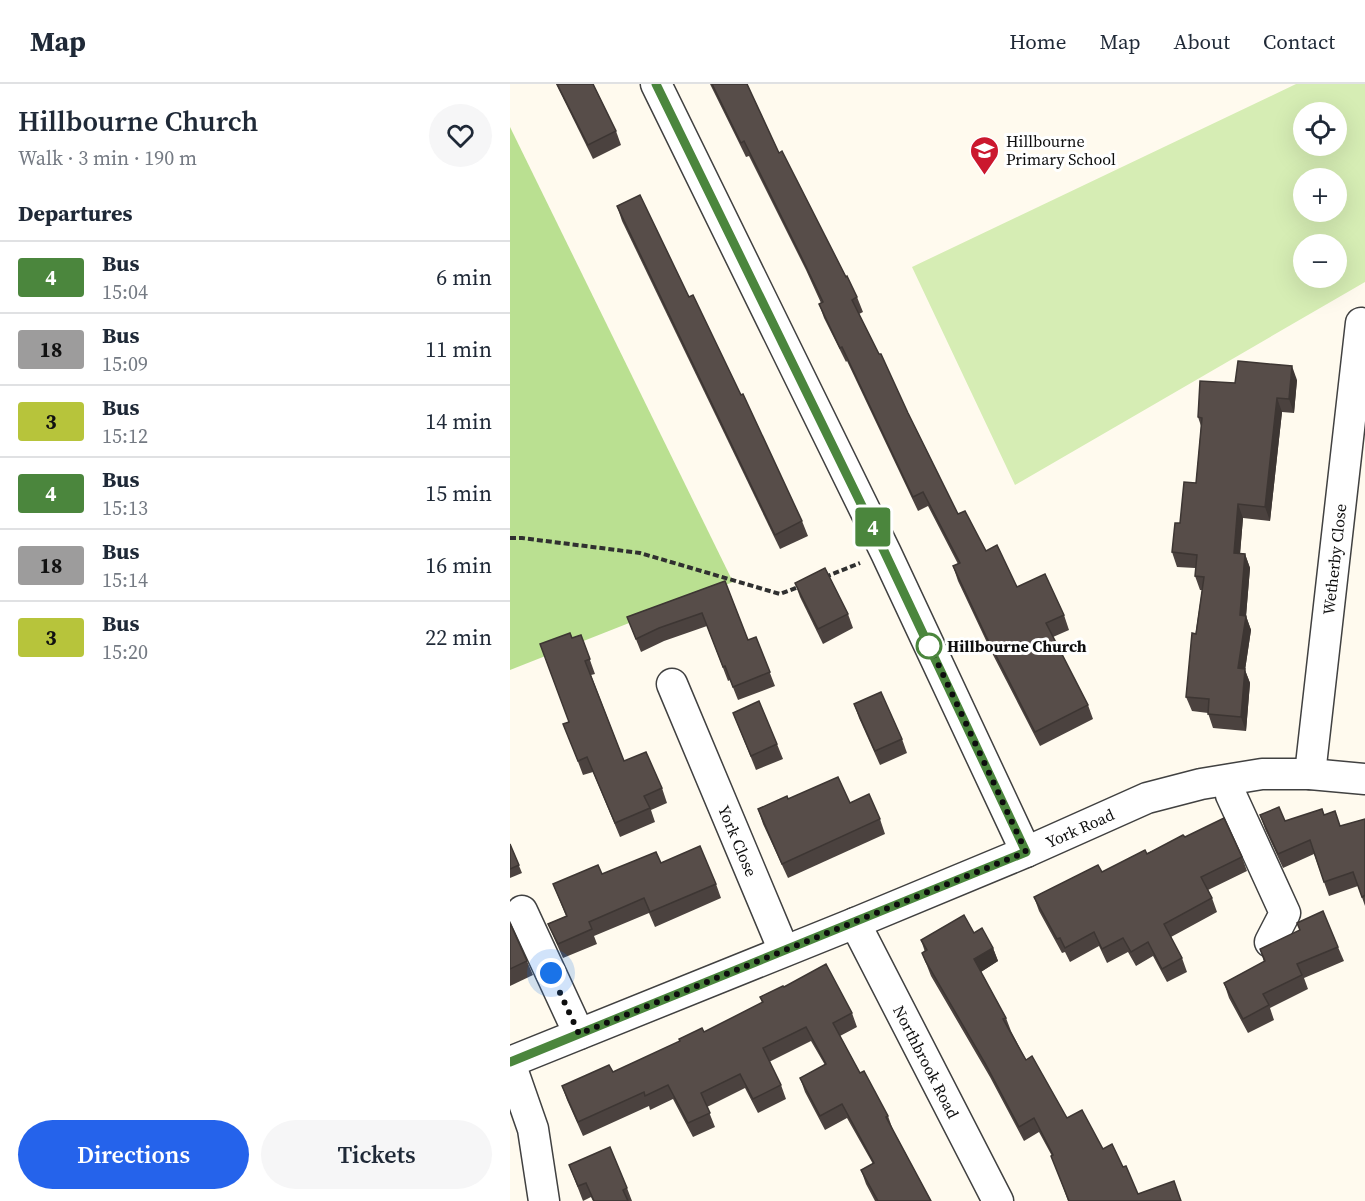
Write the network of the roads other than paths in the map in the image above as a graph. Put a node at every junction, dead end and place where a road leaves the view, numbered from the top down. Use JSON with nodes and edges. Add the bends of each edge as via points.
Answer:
{"nodes":[{"id":1,"x":656,"y":84,"type":"edge"},
{"id":2,"x":1362,"y":337,"type":"edge"},
{"id":3,"x":672,"y":684,"type":"dead end"},
{"id":4,"x":1310,"y":774,"type":"junction"},
{"id":5,"x":1365,"y":779,"type":"edge"},
{"id":6,"x":1229,"y":780,"type":"junction"},
{"id":7,"x":1026,"y":852,"type":"junction"},
{"id":8,"x":522,"y":911,"type":"dead end"},
{"id":9,"x":855,"y":923,"type":"junction"},
{"id":10,"x":1270,"y":942,"type":"edge"},
{"id":11,"x":784,"y":951,"type":"junction"},
{"id":12,"x":579,"y":1034,"type":"junction"},
{"id":13,"x":510,"y":1062,"type":"edge"},
{"id":14,"x":544,"y":1201,"type":"edge"},
{"id":15,"x":998,"y":1201,"type":"edge"}],
"edges":[{"from":1,"to":7,"type":"street"},
{"from":2,"to":4,"type":"street","name":"Wetherby Close"},
{"from":3,"to":11,"type":"street","name":"York Close","via":[[680,735]]},
{"from":4,"to":5,"type":"street","name":"York Road"},
{"from":4,"to":6,"type":"street","name":"York Road","via":[[1262,774]]},
{"from":6,"to":7,"type":"street","name":"York Road","via":[[1147,798]]},
{"from":6,"to":10,"type":"street","via":[[1231,795],[1285,913]]},
{"from":7,"to":9,"type":"street","name":"York Road"},
{"from":8,"to":12,"type":"street"},
{"from":9,"to":11,"type":"street","name":"York Road"},
{"from":9,"to":15,"type":"street","name":"Northbrook Road"},
{"from":11,"to":12,"type":"street","name":"York Road"},
{"from":12,"to":13,"type":"street","name":"York Road"},
{"from":13,"to":14,"type":"street","via":[[532,1129]]}]}
